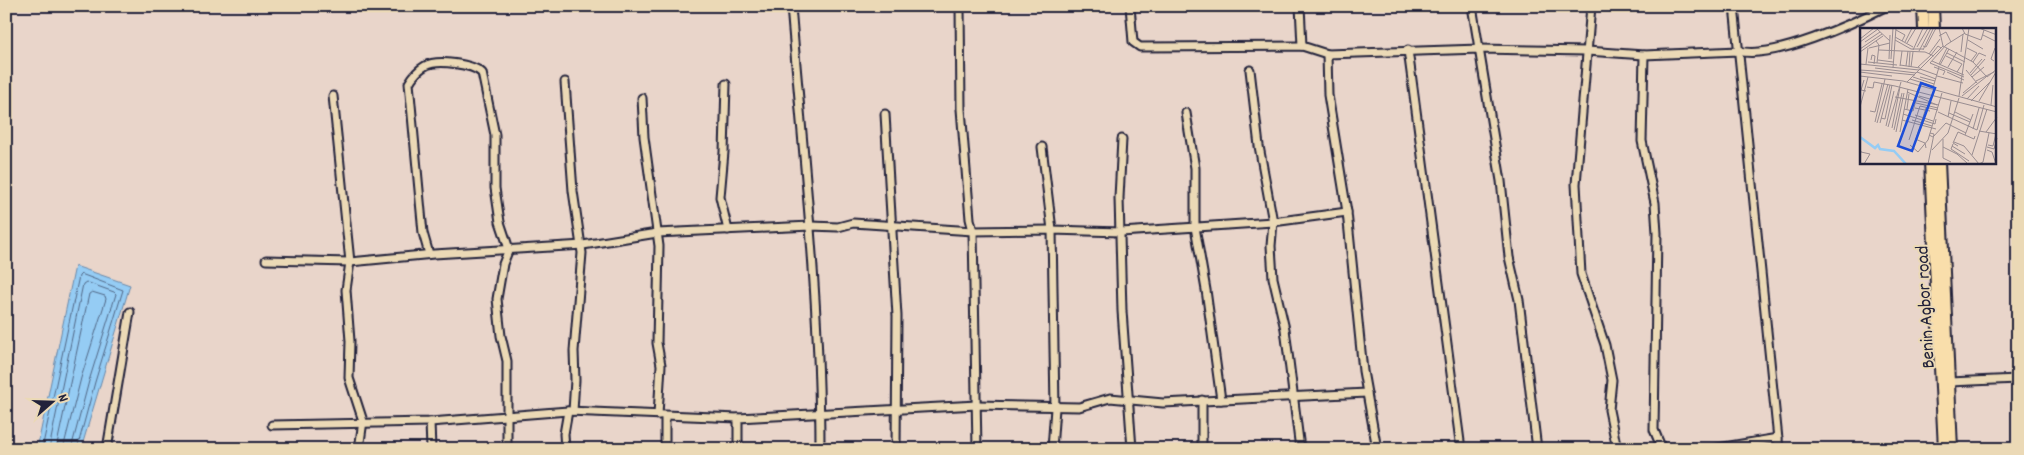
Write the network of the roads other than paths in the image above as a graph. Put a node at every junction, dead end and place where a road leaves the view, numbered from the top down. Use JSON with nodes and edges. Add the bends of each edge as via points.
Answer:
{"nodes":[{"id":1,"x":791,"y":6,"type":"edge"},
{"id":2,"x":960,"y":6,"type":"edge"},
{"id":3,"x":1130,"y":6,"type":"edge"},
{"id":4,"x":1300,"y":6,"type":"edge"},
{"id":5,"x":1472,"y":6,"type":"edge"},
{"id":6,"x":1591,"y":6,"type":"edge"},
{"id":7,"x":1734,"y":6,"type":"edge"},
{"id":8,"x":1887,"y":6,"type":"edge"},
{"id":9,"x":1923,"y":6,"type":"edge"},
{"id":10,"x":1933,"y":6,"type":"edge"},
{"id":11,"x":1924,"y":28,"type":"edge"},
{"id":12,"x":1934,"y":28,"type":"edge"},
{"id":13,"x":1302,"y":46,"type":"junction"},
{"id":14,"x":1480,"y":49,"type":"junction"},
{"id":15,"x":1408,"y":50,"type":"junction"},
{"id":16,"x":1588,"y":50,"type":"junction"},
{"id":17,"x":1739,"y":51,"type":"junction"},
{"id":18,"x":1327,"y":54,"type":"junction"},
{"id":19,"x":1644,"y":55,"type":"junction"},
{"id":20,"x":1250,"y":70,"type":"dead end"},
{"id":21,"x":564,"y":82,"type":"dead end"},
{"id":22,"x":726,"y":84,"type":"dead end"},
{"id":23,"x":333,"y":96,"type":"dead end"},
{"id":24,"x":642,"y":98,"type":"dead end"},
{"id":25,"x":1186,"y":113,"type":"dead end"},
{"id":26,"x":885,"y":114,"type":"dead end"},
{"id":27,"x":1122,"y":139,"type":"dead end"},
{"id":28,"x":1042,"y":147,"type":"dead end"},
{"id":29,"x":1930,"y":164,"type":"edge"},
{"id":30,"x":1939,"y":164,"type":"edge"},
{"id":31,"x":1347,"y":212,"type":"junction"},
{"id":32,"x":1273,"y":222,"type":"junction"},
{"id":33,"x":811,"y":226,"type":"junction"},
{"id":34,"x":892,"y":227,"type":"junction"},
{"id":35,"x":1195,"y":227,"type":"junction"},
{"id":36,"x":728,"y":230,"type":"junction"},
{"id":37,"x":1052,"y":230,"type":"junction"},
{"id":38,"x":973,"y":231,"type":"junction"},
{"id":39,"x":1121,"y":232,"type":"junction"},
{"id":40,"x":657,"y":233,"type":"junction"},
{"id":41,"x":580,"y":246,"type":"junction"},
{"id":42,"x":509,"y":249,"type":"junction"},
{"id":43,"x":429,"y":254,"type":"junction"},
{"id":44,"x":266,"y":260,"type":"dead end"},
{"id":45,"x":350,"y":262,"type":"junction"},
{"id":46,"x":130,"y":312,"type":"dead end"},
{"id":47,"x":2018,"y":380,"type":"edge"},
{"id":48,"x":1949,"y":382,"type":"junction"},
{"id":49,"x":1367,"y":393,"type":"junction"},
{"id":50,"x":1292,"y":397,"type":"junction"},
{"id":51,"x":1202,"y":400,"type":"junction"},
{"id":52,"x":1221,"y":400,"type":"junction"},
{"id":53,"x":1130,"y":402,"type":"junction"},
{"id":54,"x":977,"y":405,"type":"junction"},
{"id":55,"x":894,"y":408,"type":"junction"},
{"id":56,"x":1055,"y":408,"type":"junction"},
{"id":57,"x":571,"y":411,"type":"junction"},
{"id":58,"x":820,"y":413,"type":"junction"},
{"id":59,"x":508,"y":416,"type":"junction"},
{"id":60,"x":662,"y":416,"type":"junction"},
{"id":61,"x":738,"y":418,"type":"junction"},
{"id":62,"x":363,"y":422,"type":"junction"},
{"id":63,"x":430,"y":422,"type":"junction"},
{"id":64,"x":272,"y":425,"type":"dead end"},
{"id":65,"x":1778,"y":438,"type":"junction"},
{"id":66,"x":107,"y":449,"type":"edge"},
{"id":67,"x":359,"y":449,"type":"edge"},
{"id":68,"x":431,"y":449,"type":"edge"},
{"id":69,"x":507,"y":449,"type":"edge"},
{"id":70,"x":565,"y":449,"type":"edge"},
{"id":71,"x":665,"y":449,"type":"edge"},
{"id":72,"x":738,"y":449,"type":"edge"},
{"id":73,"x":820,"y":449,"type":"edge"},
{"id":74,"x":896,"y":449,"type":"edge"},
{"id":75,"x":977,"y":449,"type":"edge"},
{"id":76,"x":1052,"y":449,"type":"edge"},
{"id":77,"x":1132,"y":449,"type":"edge"},
{"id":78,"x":1202,"y":449,"type":"edge"},
{"id":79,"x":1300,"y":449,"type":"edge"},
{"id":80,"x":1377,"y":449,"type":"edge"},
{"id":81,"x":1461,"y":449,"type":"edge"},
{"id":82,"x":1537,"y":449,"type":"edge"},
{"id":83,"x":1617,"y":449,"type":"edge"},
{"id":84,"x":1662,"y":449,"type":"edge"},
{"id":85,"x":1712,"y":449,"type":"edge"},
{"id":86,"x":1779,"y":449,"type":"edge"},
{"id":87,"x":1944,"y":449,"type":"edge"},
{"id":88,"x":1952,"y":449,"type":"edge"}],
"edges":[{"from":1,"to":33,"type":"street"},
{"from":2,"to":38,"type":"street","via":[[961,109]]},
{"from":3,"to":13,"type":"street","via":[[1133,42],[1140,47]]},
{"from":4,"to":13,"type":"street"},
{"from":5,"to":14,"type":"street"},
{"from":6,"to":16,"type":"street"},
{"from":7,"to":17,"type":"street"},
{"from":8,"to":17,"type":"street","via":[[1790,46],[1762,53]]},
{"from":9,"to":11,"type":"highway"},
{"from":10,"to":12,"type":"highway"},
{"from":13,"to":18,"type":"street"},
{"from":14,"to":15,"type":"street"},
{"from":14,"to":16,"type":"street"},
{"from":14,"to":82,"type":"street","via":[[1501,181],[1509,257],[1519,300]]},
{"from":15,"to":18,"type":"street"},
{"from":15,"to":81,"type":"street"},
{"from":16,"to":19,"type":"street"},
{"from":16,"to":83,"type":"street","via":[[1576,184],[1581,274],[1605,345],[1612,380],[1609,410]]},
{"from":17,"to":19,"type":"street"},
{"from":17,"to":65,"type":"street"},
{"from":18,"to":31,"type":"street","via":[[1328,95]]},
{"from":19,"to":84,"type":"street","via":[[1642,142],[1655,203],[1657,233],[1654,430]]},
{"from":20,"to":32,"type":"street"},
{"from":21,"to":41,"type":"street"},
{"from":22,"to":36,"type":"street","via":[[720,198]]},
{"from":23,"to":45,"type":"street"},
{"from":24,"to":40,"type":"street"},
{"from":25,"to":35,"type":"street","via":[[1195,168]]},
{"from":26,"to":34,"type":"street"},
{"from":27,"to":39,"type":"street"},
{"from":28,"to":37,"type":"street"},
{"from":29,"to":87,"type":"highway","name":"Benin Agbor road"},
{"from":30,"to":48,"type":"highway","name":"Benin Agbor road"},
{"from":31,"to":32,"type":"street"},
{"from":31,"to":49,"type":"street"},
{"from":32,"to":35,"type":"street"},
{"from":32,"to":50,"type":"street","via":[[1273,278],[1284,329]]},
{"from":33,"to":34,"type":"street","via":[[853,224]]},
{"from":33,"to":36,"type":"street"},
{"from":33,"to":58,"type":"street"},
{"from":34,"to":38,"type":"street"},
{"from":34,"to":55,"type":"street","via":[[897,316]]},
{"from":35,"to":39,"type":"street"},
{"from":35,"to":52,"type":"street"},
{"from":36,"to":40,"type":"street"},
{"from":37,"to":38,"type":"street"},
{"from":37,"to":39,"type":"street"},
{"from":37,"to":56,"type":"street"},
{"from":38,"to":54,"type":"street"},
{"from":39,"to":53,"type":"street","via":[[1122,311]]},
{"from":40,"to":41,"type":"street"},
{"from":40,"to":60,"type":"street","via":[[657,343]]},
{"from":41,"to":42,"type":"street"},
{"from":41,"to":57,"type":"street"},
{"from":42,"to":43,"type":"street"},
{"from":42,"to":43,"type":"street","via":[[500,222],[495,188],[495,135],[482,73],[476,67],[435,63],[427,65],[409,83],[423,234]]},
{"from":42,"to":59,"type":"street","via":[[497,299],[507,361]]},
{"from":43,"to":45,"type":"street"},
{"from":44,"to":45,"type":"street"},
{"from":45,"to":62,"type":"street","via":[[346,290],[349,378]]},
{"from":46,"to":66,"type":"street"},
{"from":47,"to":48,"type":"street"},
{"from":48,"to":88,"type":"highway","name":"Benin Agbor road"},
{"from":49,"to":50,"type":"street"},
{"from":49,"to":80,"type":"street"},
{"from":50,"to":52,"type":"street"},
{"from":50,"to":79,"type":"street"},
{"from":51,"to":52,"type":"street"},
{"from":51,"to":53,"type":"street"},
{"from":51,"to":78,"type":"street"},
{"from":53,"to":56,"type":"street","via":[[1110,398],[1086,406]]},
{"from":53,"to":77,"type":"street"},
{"from":54,"to":55,"type":"street"},
{"from":54,"to":56,"type":"street"},
{"from":54,"to":75,"type":"street"},
{"from":55,"to":58,"type":"street"},
{"from":55,"to":74,"type":"street"},
{"from":56,"to":76,"type":"street"},
{"from":57,"to":59,"type":"street"},
{"from":57,"to":60,"type":"street"},
{"from":57,"to":70,"type":"street","via":[[564,434]]},
{"from":58,"to":61,"type":"street"},
{"from":58,"to":73,"type":"street"},
{"from":59,"to":63,"type":"street"},
{"from":59,"to":69,"type":"street"},
{"from":60,"to":61,"type":"street"},
{"from":60,"to":71,"type":"street"},
{"from":61,"to":72,"type":"street"},
{"from":62,"to":63,"type":"street"},
{"from":62,"to":64,"type":"street"},
{"from":62,"to":67,"type":"street"},
{"from":63,"to":68,"type":"street"},
{"from":65,"to":85,"type":"street"},
{"from":65,"to":86,"type":"street"}]}
